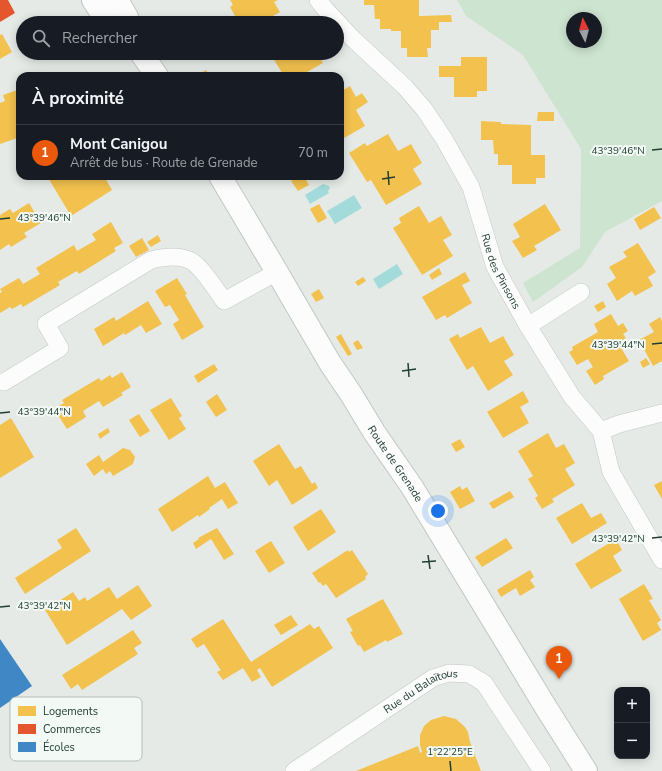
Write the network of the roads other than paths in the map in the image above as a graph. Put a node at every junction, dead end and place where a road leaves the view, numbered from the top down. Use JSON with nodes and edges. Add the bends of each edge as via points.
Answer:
{"nodes":[{"id":1,"x":93,"y":0,"type":"edge"},
{"id":2,"x":117,"y":0,"type":"edge"},
{"id":3,"x":318,"y":0,"type":"edge"},
{"id":4,"x":103,"y":16,"type":"edge"},
{"id":5,"x":126,"y":16,"type":"edge"},
{"id":6,"x":332,"y":16,"type":"edge"},
{"id":7,"x":344,"y":29,"type":"edge"},
{"id":8,"x":146,"y":60,"type":"edge"},
{"id":9,"x":154,"y":72,"type":"edge"},
{"id":10,"x":222,"y":180,"type":"edge"},
{"id":11,"x":277,"y":272,"type":"junction"},
{"id":12,"x":581,"y":292,"type":"dead end"},
{"id":13,"x":528,"y":326,"type":"junction"},
{"id":14,"x":4,"y":382,"type":"dead end"},
{"id":15,"x":662,"y":413,"type":"edge"},
{"id":16,"x":600,"y":431,"type":"junction"},
{"id":17,"x":662,"y":560,"type":"edge"},
{"id":18,"x":294,"y":771,"type":"edge"},
{"id":19,"x":542,"y":771,"type":"edge"},
{"id":20,"x":586,"y":771,"type":"edge"}],
"edges":[{"from":1,"to":4,"type":"main road"},
{"from":2,"to":5,"type":"main road"},
{"from":3,"to":6,"type":"street","name":"Rue des Pinsons"},
{"from":7,"to":13,"type":"street","name":"Rue des Pinsons","via":[[405,87],[444,139],[471,187],[495,267]]},
{"from":8,"to":9,"type":"main road"},
{"from":10,"to":11,"type":"main road","name":"Route de Grenade"},
{"from":11,"to":14,"type":"street","via":[[224,301],[205,274],[190,260],[168,256],[151,260],[46,324],[60,348]]},
{"from":11,"to":20,"type":"main road","name":"Route de Grenade","via":[[330,363],[412,487]]},
{"from":12,"to":13,"type":"street"},
{"from":13,"to":16,"type":"street","name":"Rue des Pinsons","via":[[572,398]]},
{"from":15,"to":16,"type":"street"},
{"from":16,"to":17,"type":"street","name":"Rue des Pinsons","via":[[611,472]]},
{"from":18,"to":19,"type":"street","name":"Rue du Balaïtous","via":[[433,678],[449,674],[470,674],[484,683]]}]}
